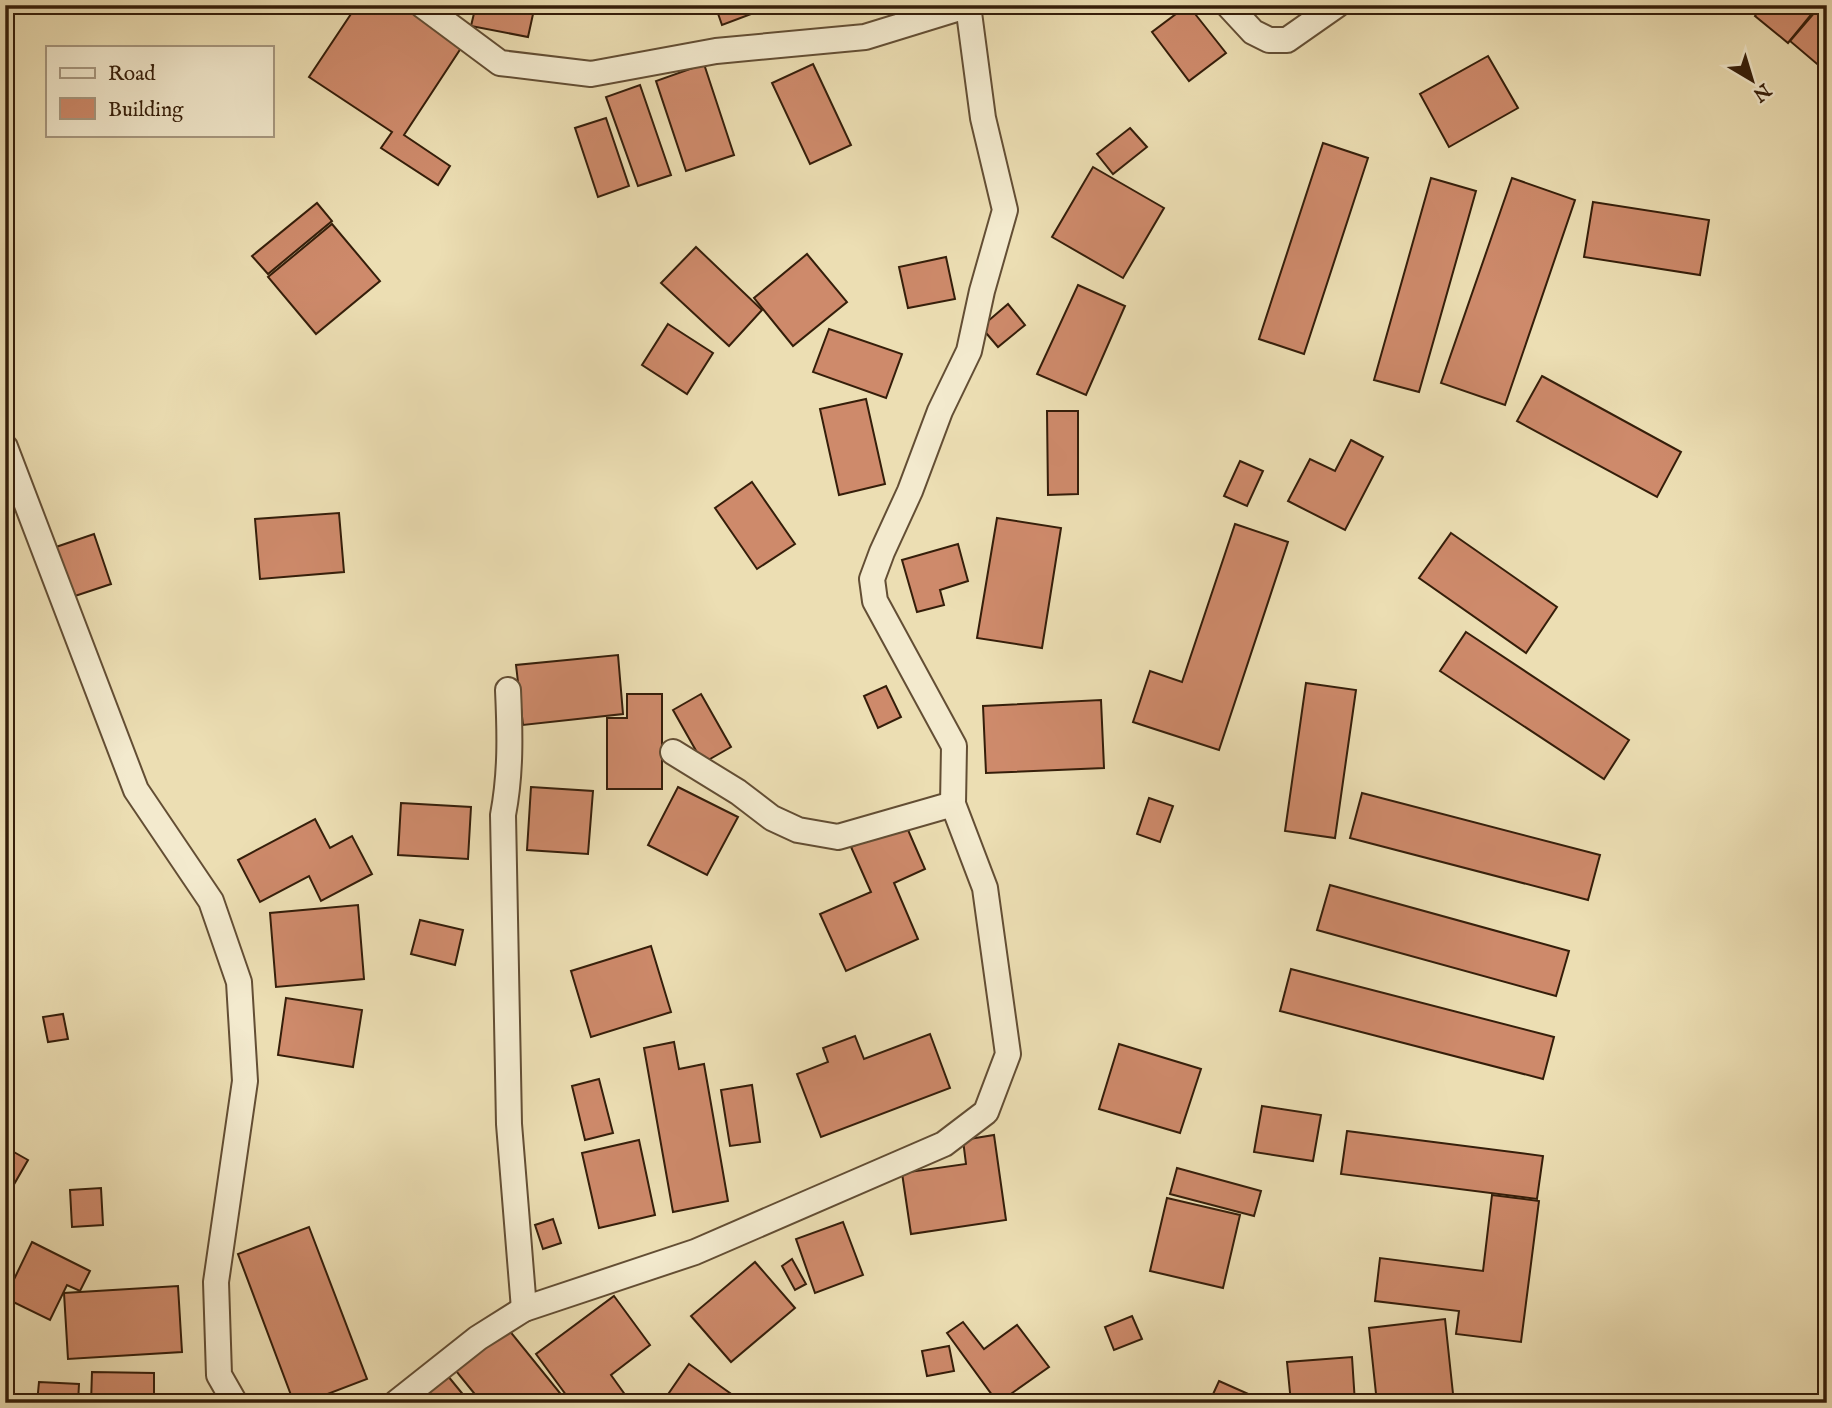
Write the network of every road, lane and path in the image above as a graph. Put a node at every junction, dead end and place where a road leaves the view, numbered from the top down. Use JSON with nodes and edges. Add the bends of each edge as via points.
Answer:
{"nodes":[{"id":1,"x":422,"y":5,"type":"edge"},
{"id":2,"x":969,"y":5,"type":"edge"},
{"id":3,"x":1228,"y":5,"type":"edge"},
{"id":4,"x":1337,"y":5,"type":"edge"},
{"id":5,"x":5,"y":447,"type":"edge"},
{"id":6,"x":508,"y":690,"type":"dead end"},
{"id":7,"x":673,"y":752,"type":"dead end"},
{"id":8,"x":953,"y":804,"type":"junction"},
{"id":9,"x":524,"y":1309,"type":"junction"},
{"id":10,"x":235,"y":1403,"type":"edge"},
{"id":11,"x":396,"y":1403,"type":"edge"}],
"edges":[{"from":1,"to":2,"type":"street","via":[[500,63],[591,74],[716,51],[865,37]]},
{"from":2,"to":8,"type":"street","via":[[983,118],[1005,210],[970,351],[940,411],[872,579],[875,601],[954,746]]},
{"from":3,"to":4,"type":"street","via":[[1253,32],[1269,40],[1287,40]]},
{"from":5,"to":10,"type":"street","via":[[135,790],[211,901],[239,982],[245,1081],[216,1282],[219,1375]]},
{"from":6,"to":9,"type":"street","via":[[511,756],[503,815],[508,1111]]},
{"from":7,"to":8,"type":"street","via":[[772,818],[798,830],[838,837]]},
{"from":8,"to":9,"type":"street","via":[[985,888],[1008,1054],[986,1112],[944,1144],[695,1252]]},
{"from":9,"to":11,"type":"street","via":[[478,1338]]}]}
